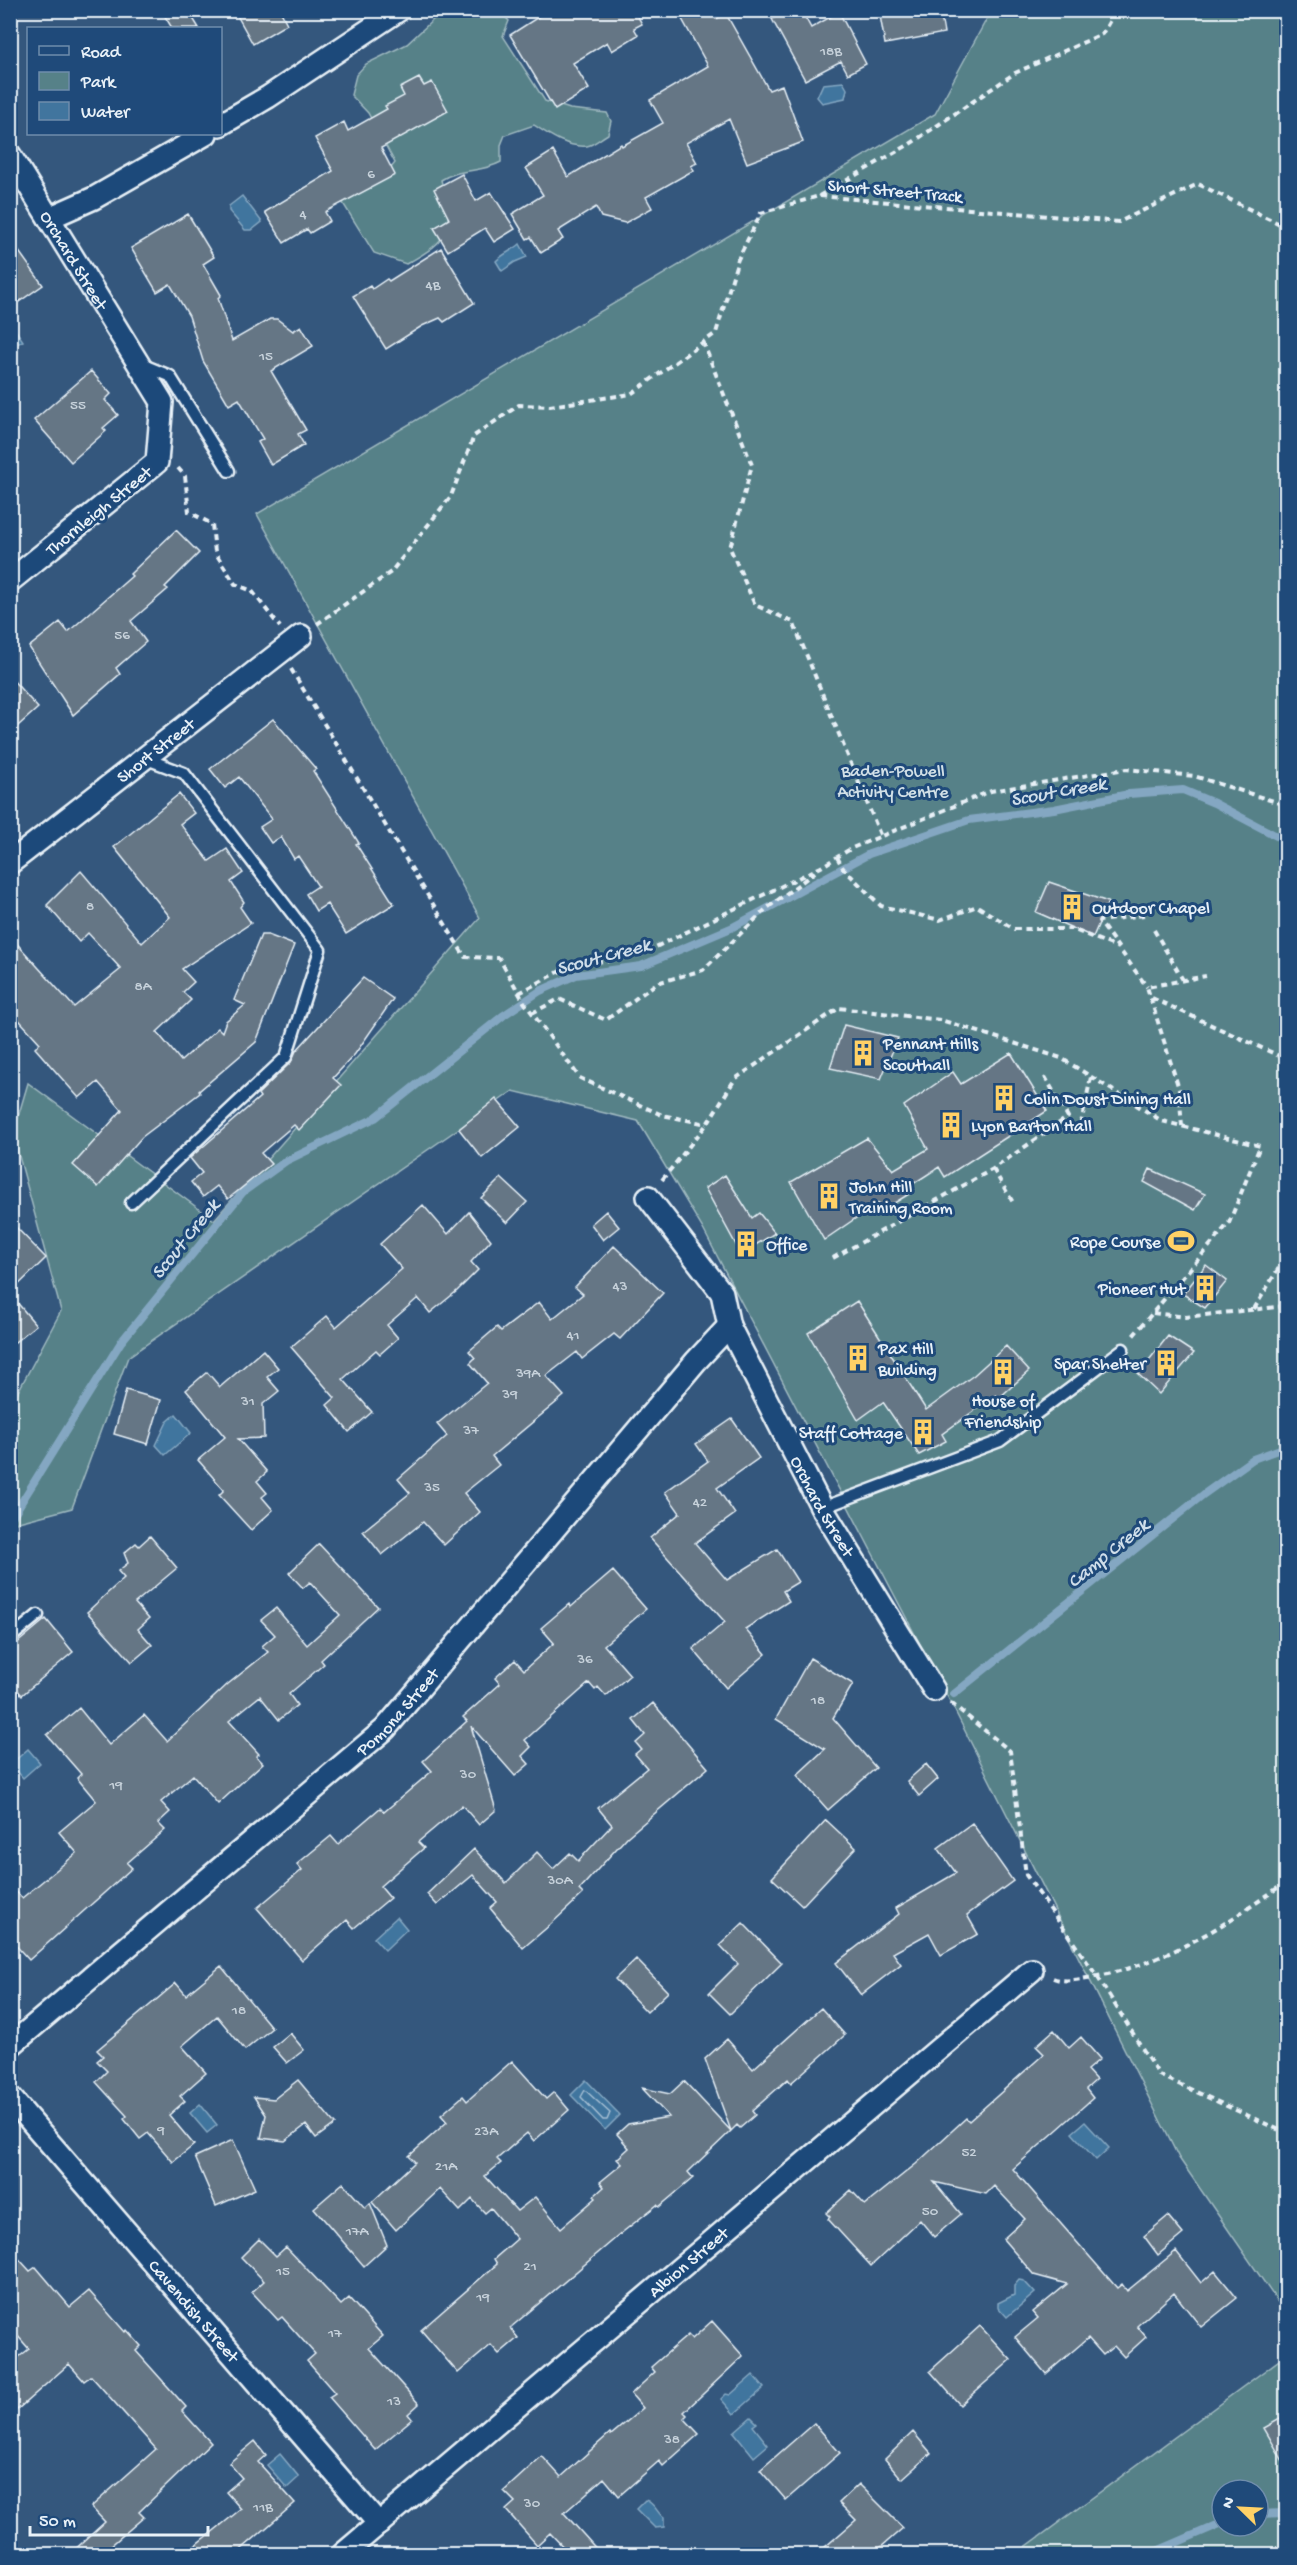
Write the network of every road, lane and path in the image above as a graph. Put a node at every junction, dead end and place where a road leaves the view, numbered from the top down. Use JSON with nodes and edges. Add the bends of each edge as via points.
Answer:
{"nodes":[{"id":1,"x":399,"y":10,"type":"edge"},
{"id":2,"x":1116,"y":10,"type":"edge"},
{"id":3,"x":222,"y":124,"type":"edge"},
{"id":4,"x":204,"y":135,"type":"edge"},
{"id":5,"x":11,"y":156,"type":"edge"},
{"id":6,"x":819,"y":196,"type":"junction"},
{"id":7,"x":49,"y":218,"type":"junction"},
{"id":8,"x":1287,"y":227,"type":"edge"},
{"id":9,"x":703,"y":342,"type":"junction"},
{"id":10,"x":140,"y":364,"type":"junction"},
{"id":11,"x":157,"y":462,"type":"junction"},
{"id":12,"x":229,"y":471,"type":"dead end"},
{"id":13,"x":10,"y":580,"type":"edge"},
{"id":14,"x":276,"y":625,"type":"dead end"},
{"id":15,"x":301,"y":636,"type":"joint"},
{"id":16,"x":280,"y":650,"type":"junction"},
{"id":17,"x":143,"y":758,"type":"junction"},
{"id":18,"x":1287,"y":805,"type":"edge"},
{"id":19,"x":881,"y":837,"type":"junction"},
{"id":20,"x":837,"y":858,"type":"junction"},
{"id":21,"x":10,"y":863,"type":"edge"},
{"id":22,"x":821,"y":867,"type":"junction"},
{"id":23,"x":1144,"y":915,"type":"dead end"},
{"id":24,"x":1154,"y":930,"type":"dead end"},
{"id":25,"x":1119,"y":948,"type":"junction"},
{"id":26,"x":1206,"y":976,"type":"dead end"},
{"id":27,"x":1183,"y":980,"type":"junction"},
{"id":28,"x":1147,"y":987,"type":"junction"},
{"id":29,"x":519,"y":993,"type":"junction"},
{"id":30,"x":1151,"y":998,"type":"junction"},
{"id":31,"x":532,"y":1013,"type":"junction"},
{"id":32,"x":1287,"y":1059,"type":"edge"},
{"id":33,"x":1044,"y":1075,"type":"dead end"},
{"id":34,"x":1091,"y":1077,"type":"junction"},
{"id":35,"x":707,"y":1124,"type":"junction"},
{"id":36,"x":1182,"y":1126,"type":"junction"},
{"id":37,"x":1052,"y":1129,"type":"junction"},
{"id":38,"x":993,"y":1169,"type":"junction"},
{"id":39,"x":648,"y":1197,"type":"joint"},
{"id":40,"x":131,"y":1203,"type":"dead end"},
{"id":41,"x":1014,"y":1204,"type":"dead end"},
{"id":42,"x":1287,"y":1256,"type":"edge"},
{"id":43,"x":833,"y":1258,"type":"dead end"},
{"id":44,"x":1287,"y":1306,"type":"edge"},
{"id":45,"x":1253,"y":1310,"type":"junction"},
{"id":46,"x":1153,"y":1313,"type":"junction"},
{"id":47,"x":729,"y":1326,"type":"junction"},
{"id":48,"x":1123,"y":1349,"type":"joint"},
{"id":49,"x":822,"y":1508,"type":"junction"},
{"id":50,"x":38,"y":1615,"type":"dead end"},
{"id":51,"x":10,"y":1638,"type":"edge"},
{"id":52,"x":934,"y":1690,"type":"joint"},
{"id":53,"x":1287,"y":1882,"type":"edge"},
{"id":54,"x":1032,"y":1970,"type":"joint"},
{"id":55,"x":1097,"y":1976,"type":"junction"},
{"id":56,"x":10,"y":2046,"type":"edge"},
{"id":57,"x":10,"y":2097,"type":"edge"},
{"id":58,"x":1287,"y":2133,"type":"edge"},
{"id":59,"x":379,"y":2524,"type":"junction"},
{"id":60,"x":343,"y":2554,"type":"edge"}],
"edges":[{"from":1,"to":3,"type":"street","via":[[268,98]]},
{"from":2,"to":6,"type":"path","via":[[1102,34],[1016,73],[910,144]]},
{"from":4,"to":7,"type":"street","via":[[94,198]]},
{"from":5,"to":7,"type":"street","name":"Orchard Street"},
{"from":6,"to":8,"type":"path","name":"Short Street Track","via":[[1119,222],[1198,184]]},
{"from":6,"to":9,"type":"path","name":"Short Street Track","via":[[760,213],[738,259],[716,333]]},
{"from":7,"to":10,"type":"street","name":"Orchard Street"},
{"from":9,"to":15,"type":"path","name":"Short Street Track","via":[[631,394],[550,406],[519,405],[474,436],[450,496],[390,573]]},
{"from":9,"to":19,"type":"path","via":[[752,465],[730,548],[755,605],[793,622]]},
{"from":10,"to":11,"type":"street","name":"Orchard Street","via":[[162,402]]},
{"from":10,"to":12,"type":"lane","via":[[170,376]]},
{"from":11,"to":13,"type":"street","name":"Thornleigh Street"},
{"from":11,"to":14,"type":"path","via":[[179,469],[185,476],[189,512],[212,524],[214,552],[235,584],[252,591]]},
{"from":15,"to":16,"type":"street","name":"Short Street"},
{"from":16,"to":17,"type":"street","name":"Short Street"},
{"from":16,"to":29,"type":"path","via":[[465,957],[499,958]]},
{"from":17,"to":21,"type":"street","name":"Short Street"},
{"from":17,"to":40,"type":"lane","via":[[184,773],[320,951],[286,1057]]},
{"from":18,"to":19,"type":"path","via":[[1194,776],[1126,769],[991,791]]},
{"from":19,"to":20,"type":"path"},
{"from":20,"to":22,"type":"path"},
{"from":20,"to":25,"type":"path","via":[[880,906],[940,920],[977,906],[1014,929],[1072,929]]},
{"from":22,"to":29,"type":"path","via":[[637,956],[570,966]]},
{"from":22,"to":31,"type":"path","via":[[766,909],[703,970],[657,983],[606,1020],[559,999]]},
{"from":23,"to":25,"type":"path","via":[[1099,921]]},
{"from":24,"to":27,"type":"path"},
{"from":25,"to":28,"type":"path"},
{"from":26,"to":27,"type":"path"},
{"from":27,"to":28,"type":"path"},
{"from":28,"to":30,"type":"path"},
{"from":29,"to":31,"type":"path"},
{"from":30,"to":32,"type":"path"},
{"from":30,"to":36,"type":"path","via":[[1179,1089]]},
{"from":31,"to":35,"type":"path","via":[[580,1078],[662,1115]]},
{"from":33,"to":37,"type":"path","via":[[1068,1117]]},
{"from":34,"to":35,"type":"path","via":[[1061,1058],[941,1020],[839,1008],[735,1080]]},
{"from":34,"to":36,"type":"path","via":[[1161,1121]]},
{"from":34,"to":37,"type":"path","via":[[1080,1128]]},
{"from":35,"to":39,"type":"path"},
{"from":36,"to":46,"type":"path","via":[[1260,1146],[1229,1223]]},
{"from":37,"to":38,"type":"path"},
{"from":38,"to":41,"type":"path"},
{"from":38,"to":43,"type":"path"},
{"from":39,"to":47,"type":"street","name":"Orchard Street","via":[[722,1293]]},
{"from":42,"to":45,"type":"path"},
{"from":44,"to":45,"type":"path"},
{"from":45,"to":46,"type":"path","via":[[1186,1317]]},
{"from":46,"to":48,"type":"path"},
{"from":47,"to":49,"type":"street","name":"Orchard Street"},
{"from":47,"to":56,"type":"street","name":"Pomona Street","via":[[386,1729]]},
{"from":48,"to":49,"type":"lane","via":[[1000,1441]]},
{"from":49,"to":52,"type":"street","name":"Orchard Street"},
{"from":50,"to":51,"type":"lane"},
{"from":52,"to":55,"type":"path","via":[[1010,1751],[1026,1875]]},
{"from":53,"to":55,"type":"path","via":[[1193,1944],[1125,1971]]},
{"from":54,"to":55,"type":"path","via":[[1063,1982]]},
{"from":54,"to":59,"type":"street","name":"Albion Street"},
{"from":55,"to":58,"type":"path","via":[[1159,2075]]},
{"from":57,"to":59,"type":"street","name":"Cavendish Street"},
{"from":59,"to":60,"type":"street","name":"Albion Street"}]}
